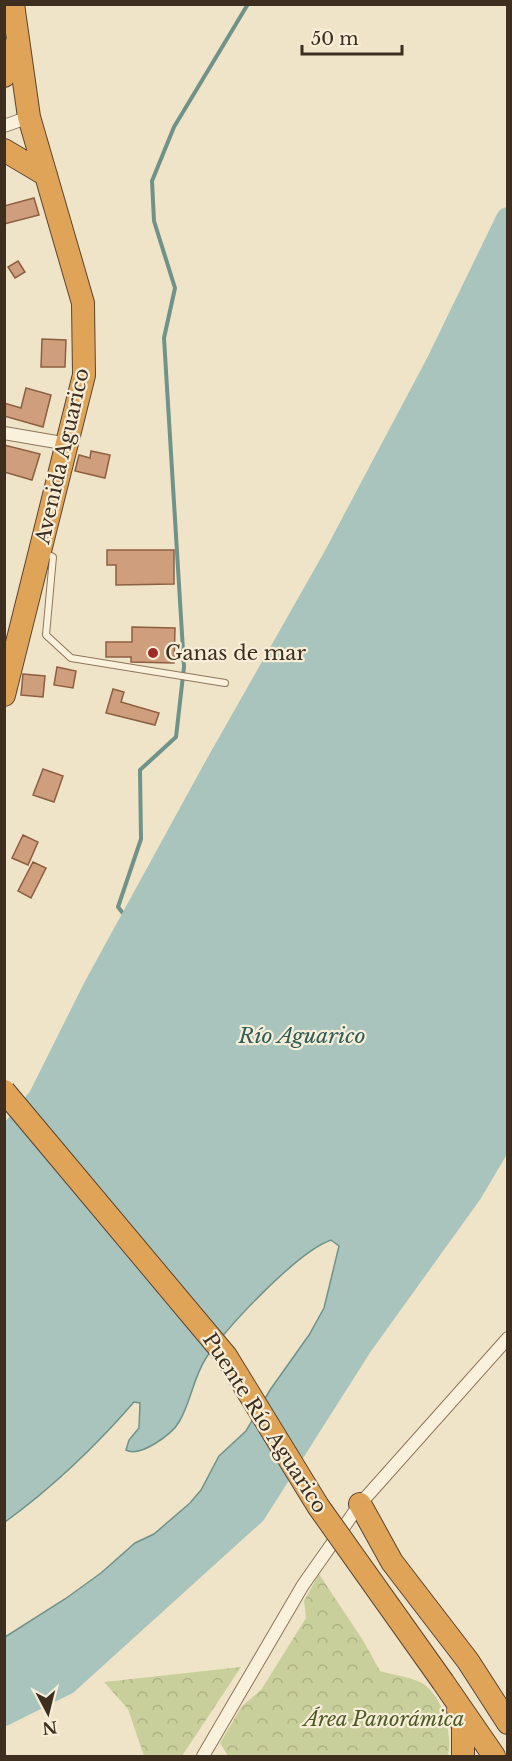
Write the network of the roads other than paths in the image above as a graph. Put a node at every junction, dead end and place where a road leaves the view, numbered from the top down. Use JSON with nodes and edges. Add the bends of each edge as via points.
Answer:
{"nodes":[{"id":1,"x":13,"y":4,"type":"edge"},
{"id":2,"x":18,"y":41,"type":"junction"},
{"id":3,"x":4,"y":75,"type":"edge"},
{"id":4,"x":29,"y":117,"type":"junction"},
{"id":5,"x":4,"y":126,"type":"edge"},
{"id":6,"x":4,"y":150,"type":"edge"},
{"id":7,"x":46,"y":175,"type":"junction"},
{"id":8,"x":4,"y":433,"type":"edge"},
{"id":9,"x":68,"y":444,"type":"junction"},
{"id":10,"x":41,"y":550,"type":"junction"},
{"id":11,"x":225,"y":683,"type":"dead end"},
{"id":12,"x":4,"y":695,"type":"edge"},
{"id":13,"x":4,"y":1091,"type":"edge"},
{"id":14,"x":507,"y":1338,"type":"edge"},
{"id":15,"x":360,"y":1504,"type":"junction"},
{"id":16,"x":449,"y":1691,"type":"junction"},
{"id":17,"x":507,"y":1723,"type":"edge"},
{"id":18,"x":203,"y":1756,"type":"edge"},
{"id":19,"x":463,"y":1756,"type":"edge"},
{"id":20,"x":494,"y":1756,"type":"edge"}],
"edges":[{"from":1,"to":2,"type":"highway","name":"Avenida Aguarico"},
{"from":2,"to":3,"type":"highway"},
{"from":2,"to":4,"type":"highway","name":"Avenida Aguarico"},
{"from":4,"to":5,"type":"street"},
{"from":4,"to":7,"type":"highway","name":"Avenida Aguarico"},
{"from":6,"to":7,"type":"highway"},
{"from":7,"to":9,"type":"highway","name":"Avenida Aguarico","via":[[83,303],[84,375]]},
{"from":8,"to":9,"type":"street"},
{"from":9,"to":10,"type":"highway","name":"Avenida Aguarico"},
{"from":10,"to":11,"type":"lane","via":[[53,557],[46,635],[71,658]]},
{"from":10,"to":12,"type":"highway","name":"Avenida Aguarico"},
{"from":13,"to":16,"type":"highway","name":"Puente Río Aguarico","bridge":true,"via":[[226,1356],[318,1506]]},
{"from":14,"to":15,"type":"street"},
{"from":15,"to":17,"type":"highway","via":[[392,1562],[468,1661]]},
{"from":15,"to":18,"type":"street","via":[[303,1585]]},
{"from":16,"to":19,"type":"highway","via":[[463,1727]]},
{"from":16,"to":20,"type":"highway","name":"Puente Río Aguarico"}]}
